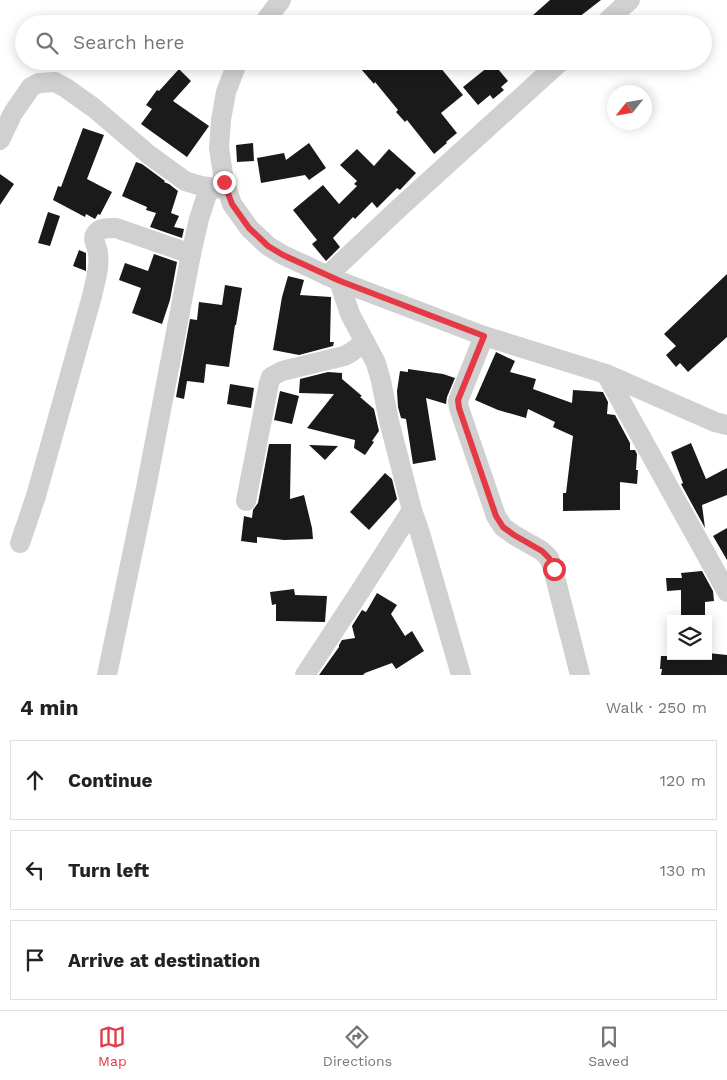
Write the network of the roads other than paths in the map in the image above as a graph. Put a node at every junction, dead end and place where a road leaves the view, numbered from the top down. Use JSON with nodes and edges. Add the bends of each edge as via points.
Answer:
{"nodes":[{"id":1,"x":281,"y":0,"type":"edge"},
{"id":2,"x":630,"y":0,"type":"edge"},
{"id":3,"x":270,"y":15,"type":"edge"},
{"id":4,"x":614,"y":15,"type":"edge"},
{"id":5,"x":235,"y":70,"type":"edge"},
{"id":6,"x":551,"y":70,"type":"edge"},
{"id":7,"x":0,"y":140,"type":"edge"},
{"id":8,"x":218,"y":189,"type":"junction"},
{"id":9,"x":191,"y":254,"type":"junction"},
{"id":10,"x":333,"y":278,"type":"junction"},
{"id":11,"x":484,"y":336,"type":"junction"},
{"id":12,"x":365,"y":342,"type":"junction"},
{"id":13,"x":606,"y":374,"type":"junction"},
{"id":14,"x":727,"y":425,"type":"edge"},
{"id":15,"x":246,"y":501,"type":"dead end"},
{"id":16,"x":412,"y":510,"type":"junction"},
{"id":17,"x":20,"y":544,"type":"dead end"},
{"id":18,"x":727,"y":592,"type":"edge"},
{"id":19,"x":107,"y":675,"type":"edge"},
{"id":20,"x":305,"y":675,"type":"edge"},
{"id":21,"x":461,"y":675,"type":"edge"},
{"id":22,"x":580,"y":675,"type":"edge"}],
"edges":[{"from":1,"to":3,"type":"street"},
{"from":2,"to":4,"type":"street"},
{"from":5,"to":8,"type":"street","via":[[221,120],[219,148],[224,182]]},
{"from":6,"to":10,"type":"street","via":[[397,210]]},
{"from":7,"to":8,"type":"street","via":[[31,87],[54,82],[94,108],[185,181]]},
{"from":8,"to":9,"type":"street","via":[[199,219]]},
{"from":8,"to":10,"type":"street","via":[[268,246]]},
{"from":9,"to":17,"type":"street","via":[[116,228],[99,230],[94,236],[99,260],[92,296]]},
{"from":9,"to":19,"type":"street"},
{"from":10,"to":11,"type":"street"},
{"from":10,"to":12,"type":"street"},
{"from":11,"to":13,"type":"street"},
{"from":11,"to":22,"type":"street","via":[[458,400],[459,408],[496,516],[503,527],[542,551],[554,569]]},
{"from":12,"to":15,"type":"street","via":[[350,353],[271,377]]},
{"from":12,"to":16,"type":"street","via":[[376,363]]},
{"from":13,"to":14,"type":"street"},
{"from":13,"to":18,"type":"street"},
{"from":16,"to":20,"type":"street"},
{"from":16,"to":21,"type":"street"}]}
